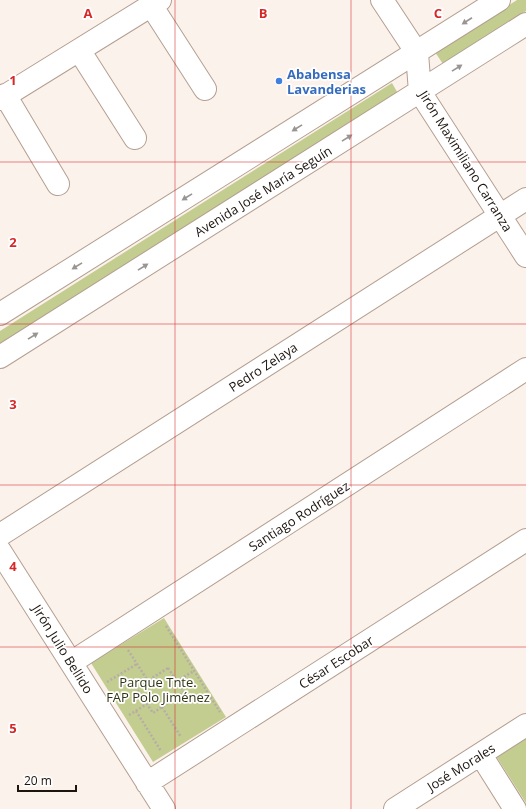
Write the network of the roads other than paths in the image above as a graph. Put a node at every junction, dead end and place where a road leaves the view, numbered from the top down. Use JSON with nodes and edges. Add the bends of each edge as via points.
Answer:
{"nodes":[{"id":1,"x":382,"y":0,"type":"edge"},
{"id":2,"x":499,"y":0,"type":"edge"},
{"id":3,"x":155,"y":3,"type":"edge"},
{"id":4,"x":526,"y":24,"type":"edge"},
{"id":5,"x":79,"y":50,"type":"junction"},
{"id":6,"x":416,"y":53,"type":"junction"},
{"id":7,"x":205,"y":89,"type":"dead end"},
{"id":8,"x":420,"y":92,"type":"junction"},
{"id":9,"x":3,"y":97,"type":"edge"},
{"id":10,"x":136,"y":138,"type":"dead end"},
{"id":11,"x":58,"y":184,"type":"dead end"},
{"id":12,"x":526,"y":199,"type":"edge"},
{"id":13,"x":500,"y":215,"type":"junction"},
{"id":14,"x":526,"y":256,"type":"edge"},
{"id":15,"x":0,"y":314,"type":"edge"},
{"id":16,"x":0,"y":357,"type":"edge"},
{"id":17,"x":526,"y":369,"type":"edge"},
{"id":18,"x":0,"y":535,"type":"edge"},
{"id":19,"x":526,"y":540,"type":"edge"},
{"id":20,"x":0,"y":551,"type":"edge"},
{"id":21,"x":72,"y":662,"type":"junction"},
{"id":22,"x":526,"y":725,"type":"edge"},
{"id":23,"x":480,"y":755,"type":"junction"},
{"id":24,"x":147,"y":783,"type":"junction"},
{"id":25,"x":164,"y":809,"type":"edge"},
{"id":26,"x":395,"y":809,"type":"edge"},
{"id":27,"x":515,"y":809,"type":"edge"}],
"edges":[{"from":1,"to":6,"type":"street","name":"Jirón Maximiliano Carranza"},
{"from":2,"to":6,"type":"street","one_way":true},
{"from":3,"to":5,"type":"street"},
{"from":3,"to":7,"type":"street"},
{"from":8,"to":4,"type":"street","name":"Avenida José María Seguín","one_way":true},
{"from":5,"to":9,"type":"street"},
{"from":5,"to":10,"type":"street"},
{"from":6,"to":8,"type":"street","name":"Jirón Maximiliano Carranza"},
{"from":6,"to":15,"type":"street","one_way":true},
{"from":8,"to":13,"type":"street","name":"Jirón Maximiliano Carranza"},
{"from":16,"to":8,"type":"street","name":"Avenida José María Seguín","one_way":true},
{"from":9,"to":11,"type":"street"},
{"from":12,"to":13,"type":"street","name":"Pedro Zelaya"},
{"from":13,"to":14,"type":"street","name":"Jirón Maximiliano Carranza"},
{"from":13,"to":18,"type":"street","name":"Pedro Zelaya"},
{"from":17,"to":21,"type":"street","name":"Santiago Rodríguez"},
{"from":19,"to":24,"type":"street","name":"César Escobar"},
{"from":20,"to":21,"type":"street","name":"Jirón Julio Bellido"},
{"from":21,"to":24,"type":"street","name":"Jirón Julio Bellido"},
{"from":22,"to":23,"type":"street","name":"José Morales"},
{"from":23,"to":26,"type":"street","name":"José Morales"},
{"from":23,"to":27,"type":"street"},
{"from":24,"to":25,"type":"street","name":"Jirón Julio Bellido"}]}
